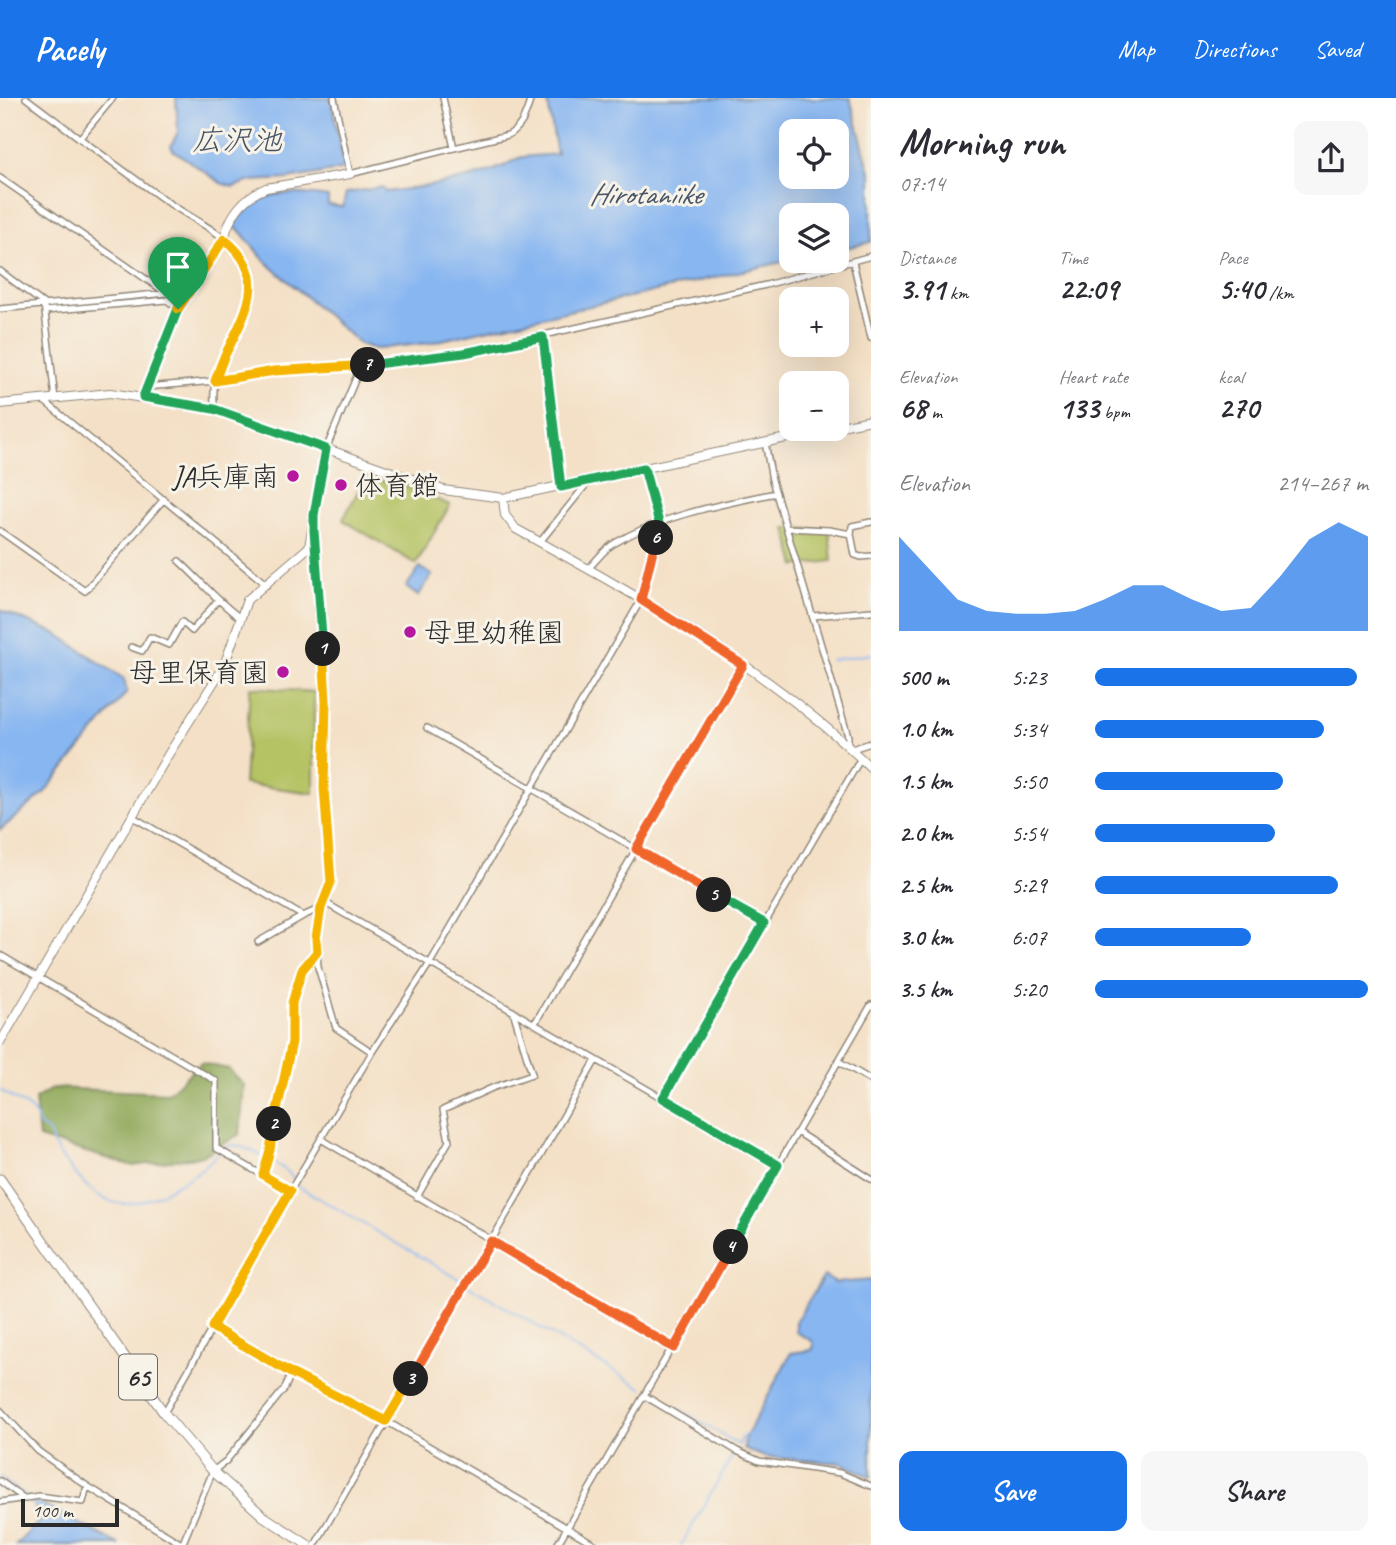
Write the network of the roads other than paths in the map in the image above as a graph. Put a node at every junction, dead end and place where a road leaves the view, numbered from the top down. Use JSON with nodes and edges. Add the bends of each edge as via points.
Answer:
{"nodes":[{"id":1,"x":26,"y":98,"type":"edge"},
{"id":2,"x":113,"y":98,"type":"edge"},
{"id":3,"x":334,"y":98,"type":"edge"},
{"id":4,"x":443,"y":98,"type":"edge"},
{"id":5,"x":531,"y":98,"type":"edge"},
{"id":6,"x":80,"y":138,"type":"junction"},
{"id":7,"x":454,"y":148,"type":"junction"},
{"id":8,"x":350,"y":174,"type":"junction"},
{"id":9,"x":0,"y":178,"type":"edge"},
{"id":10,"x":224,"y":239,"type":"junction"},
{"id":11,"x":871,"y":256,"type":"edge"},
{"id":12,"x":853,"y":262,"type":"junction"},
{"id":13,"x":0,"y":271,"type":"edge"},
{"id":14,"x":167,"y":293,"type":"junction"},
{"id":15,"x":44,"y":307,"type":"junction"},
{"id":16,"x":180,"y":307,"type":"junction"},
{"id":17,"x":0,"y":309,"type":"edge"},
{"id":18,"x":870,"y":330,"type":"edge"},
{"id":19,"x":543,"y":337,"type":"junction"},
{"id":20,"x":871,"y":338,"type":"edge"},
{"id":21,"x":361,"y":366,"type":"junction"},
{"id":22,"x":215,"y":381,"type":"junction"},
{"id":23,"x":146,"y":387,"type":"junction"},
{"id":24,"x":143,"y":397,"type":"junction"},
{"id":25,"x":55,"y":399,"type":"junction"},
{"id":26,"x":43,"y":400,"type":"junction"},
{"id":27,"x":0,"y":404,"type":"edge"},
{"id":28,"x":214,"y":409,"type":"junction"},
{"id":29,"x":871,"y":420,"type":"edge"},
{"id":30,"x":849,"y":424,"type":"edge"},
{"id":31,"x":779,"y":439,"type":"edge"},
{"id":32,"x":765,"y":442,"type":"junction"},
{"id":33,"x":326,"y":449,"type":"junction"},
{"id":34,"x":644,"y":468,"type":"junction"},
{"id":35,"x":589,"y":481,"type":"junction"},
{"id":36,"x":561,"y":487,"type":"junction"},
{"id":37,"x":776,"y":493,"type":"junction"},
{"id":38,"x":503,"y":498,"type":"junction"},
{"id":39,"x":164,"y":499,"type":"junction"},
{"id":40,"x":871,"y":522,"type":"edge"},
{"id":41,"x":659,"y":523,"type":"junction"},
{"id":42,"x":786,"y":528,"type":"junction"},
{"id":43,"x":0,"y":530,"type":"edge"},
{"id":44,"x":314,"y":531,"type":"junction"},
{"id":45,"x":851,"y":534,"type":"junction"},
{"id":46,"x":540,"y":542,"type":"junction"},
{"id":47,"x":871,"y":556,"type":"edge"},
{"id":48,"x":179,"y":561,"type":"dead end"},
{"id":49,"x":588,"y":569,"type":"junction"},
{"id":50,"x":267,"y":585,"type":"junction"},
{"id":51,"x":641,"y":600,"type":"junction"},
{"id":52,"x":217,"y":601,"type":"junction"},
{"id":53,"x":871,"y":611,"type":"edge"},
{"id":54,"x":813,"y":616,"type":"junction"},
{"id":55,"x":239,"y":617,"type":"junction"},
{"id":56,"x":131,"y":647,"type":"dead end"},
{"id":57,"x":743,"y":665,"type":"junction"},
{"id":58,"x":427,"y":728,"type":"dead end"},
{"id":59,"x":871,"y":743,"type":"edge"},
{"id":60,"x":850,"y":747,"type":"junction"},
{"id":61,"x":862,"y":758,"type":"junction"},
{"id":62,"x":871,"y":768,"type":"edge"},
{"id":63,"x":532,"y":788,"type":"junction"},
{"id":64,"x":132,"y":817,"type":"junction"},
{"id":65,"x":636,"y":849,"type":"junction"},
{"id":66,"x":324,"y":899,"type":"junction"},
{"id":67,"x":321,"y":908,"type":"junction"},
{"id":68,"x":303,"y":916,"type":"junction"},
{"id":69,"x":764,"y":923,"type":"junction"},
{"id":70,"x":257,"y":942,"type":"dead end"},
{"id":71,"x":317,"y":952,"type":"junction"},
{"id":72,"x":0,"y":955,"type":"edge"},
{"id":73,"x":430,"y":963,"type":"junction"},
{"id":74,"x":38,"y":977,"type":"junction"},
{"id":75,"x":871,"y":1004,"type":"edge"},
{"id":76,"x":513,"y":1010,"type":"junction"},
{"id":77,"x":535,"y":1023,"type":"junction"},
{"id":78,"x":0,"y":1043,"type":"edge"},
{"id":79,"x":372,"y":1052,"type":"junction"},
{"id":80,"x":596,"y":1060,"type":"junction"},
{"id":81,"x":838,"y":1061,"type":"junction"},
{"id":82,"x":871,"y":1080,"type":"edge"},
{"id":83,"x":663,"y":1098,"type":"junction"},
{"id":84,"x":797,"y":1132,"type":"junction"},
{"id":85,"x":321,"y":1139,"type":"junction"},
{"id":86,"x":778,"y":1165,"type":"junction"},
{"id":87,"x":263,"y":1175,"type":"junction"},
{"id":88,"x":0,"y":1179,"type":"edge"},
{"id":89,"x":871,"y":1179,"type":"edge"},
{"id":90,"x":290,"y":1191,"type":"junction"},
{"id":91,"x":417,"y":1197,"type":"junction"},
{"id":92,"x":491,"y":1241,"type":"junction"},
{"id":93,"x":212,"y":1327,"type":"junction"},
{"id":94,"x":674,"y":1348,"type":"junction"},
{"id":95,"x":291,"y":1373,"type":"junction"},
{"id":96,"x":645,"y":1396,"type":"junction"},
{"id":97,"x":0,"y":1410,"type":"edge"},
{"id":98,"x":164,"y":1413,"type":"junction"},
{"id":99,"x":386,"y":1421,"type":"junction"},
{"id":100,"x":213,"y":1471,"type":"junction"},
{"id":101,"x":0,"y":1480,"type":"edge"},
{"id":102,"x":87,"y":1486,"type":"junction"},
{"id":103,"x":871,"y":1486,"type":"edge"},
{"id":104,"x":25,"y":1499,"type":"junction"},
{"id":105,"x":0,"y":1502,"type":"edge"},
{"id":106,"x":567,"y":1528,"type":"junction"},
{"id":107,"x":182,"y":1545,"type":"edge"},
{"id":108,"x":308,"y":1545,"type":"edge"},
{"id":109,"x":315,"y":1545,"type":"edge"},
{"id":110,"x":557,"y":1545,"type":"edge"},
{"id":111,"x":596,"y":1545,"type":"edge"}],
"edges":[{"from":1,"to":6,"type":"street"},
{"from":2,"to":6,"type":"street"},
{"from":3,"to":8,"type":"street"},
{"from":4,"to":7,"type":"street"},
{"from":5,"to":7,"type":"street","via":[[516,131]]},
{"from":6,"to":10,"type":"street"},
{"from":7,"to":8,"type":"street"},
{"from":8,"to":10,"type":"main road","via":[[254,193],[233,214]]},
{"from":9,"to":14,"type":"street"},
{"from":10,"to":16,"type":"main road"},
{"from":10,"to":22,"type":"street","via":[[246,263],[250,302]]},
{"from":11,"to":12,"type":"street"},
{"from":12,"to":18,"type":"street"},
{"from":12,"to":19,"type":"street"},
{"from":13,"to":15,"type":"street"},
{"from":14,"to":15,"type":"street"},
{"from":14,"to":16,"type":"street"},
{"from":15,"to":16,"type":"street","via":[[167,300]]},
{"from":15,"to":17,"type":"street"},
{"from":15,"to":25,"type":"street"},
{"from":16,"to":23,"type":"main road"},
{"from":18,"to":20,"type":"street"},
{"from":19,"to":21,"type":"street"},
{"from":19,"to":36,"type":"street"},
{"from":21,"to":22,"type":"street","via":[[274,371]]},
{"from":21,"to":33,"type":"street"},
{"from":22,"to":23,"type":"street"},
{"from":22,"to":28,"type":"street"},
{"from":23,"to":24,"type":"main road"},
{"from":24,"to":25,"type":"main road","via":[[110,393]]},
{"from":24,"to":28,"type":"main road"},
{"from":25,"to":26,"type":"main road"},
{"from":26,"to":27,"type":"main road"},
{"from":26,"to":39,"type":"street"},
{"from":28,"to":33,"type":"main road"},
{"from":29,"to":30,"type":"main road"},
{"from":31,"to":32,"type":"main road"},
{"from":32,"to":34,"type":"main road"},
{"from":32,"to":37,"type":"street"},
{"from":33,"to":38,"type":"main road","via":[[443,490]]},
{"from":33,"to":44,"type":"main road"},
{"from":34,"to":35,"type":"main road"},
{"from":34,"to":41,"type":"street"},
{"from":35,"to":36,"type":"main road"},
{"from":35,"to":46,"type":"street"},
{"from":36,"to":38,"type":"main road"},
{"from":37,"to":41,"type":"street"},
{"from":37,"to":42,"type":"street"},
{"from":38,"to":46,"type":"main road","via":[[510,523]]},
{"from":39,"to":43,"type":"street","via":[[85,591]]},
{"from":39,"to":50,"type":"street"},
{"from":40,"to":45,"type":"street","via":[[852,526]]},
{"from":41,"to":49,"type":"street","via":[[613,543]]},
{"from":41,"to":51,"type":"street"},
{"from":42,"to":45,"type":"street"},
{"from":42,"to":54,"type":"street"},
{"from":44,"to":50,"type":"main road","via":[[309,547]]},
{"from":44,"to":66,"type":"street","via":[[323,628],[331,882]]},
{"from":45,"to":47,"type":"street","via":[[855,555]]},
{"from":46,"to":49,"type":"main road"},
{"from":48,"to":52,"type":"street"},
{"from":49,"to":51,"type":"main road"},
{"from":50,"to":55,"type":"main road","via":[[247,600]]},
{"from":51,"to":57,"type":"main road"},
{"from":51,"to":63,"type":"street"},
{"from":52,"to":55,"type":"street"},
{"from":52,"to":56,"type":"street","via":[[192,631],[182,622],[169,645],[150,637],[142,651]]},
{"from":53,"to":54,"type":"street"},
{"from":54,"to":60,"type":"street"},
{"from":55,"to":64,"type":"main road","via":[[224,666]]},
{"from":57,"to":60,"type":"main road"},
{"from":57,"to":65,"type":"street"},
{"from":58,"to":63,"type":"street"},
{"from":59,"to":60,"type":"street"},
{"from":60,"to":61,"type":"main road"},
{"from":61,"to":62,"type":"main road"},
{"from":61,"to":69,"type":"street"},
{"from":63,"to":65,"type":"street"},
{"from":63,"to":73,"type":"street"},
{"from":64,"to":68,"type":"street"},
{"from":64,"to":74,"type":"main road"},
{"from":65,"to":69,"type":"street"},
{"from":65,"to":77,"type":"street"},
{"from":66,"to":67,"type":"street"},
{"from":66,"to":73,"type":"street"},
{"from":67,"to":68,"type":"street"},
{"from":67,"to":71,"type":"street"},
{"from":68,"to":70,"type":"street"},
{"from":69,"to":83,"type":"street"},
{"from":71,"to":79,"type":"street","via":[[317,967],[336,1028]]},
{"from":71,"to":87,"type":"street","via":[[302,970],[292,1003],[292,1042]]},
{"from":72,"to":74,"type":"street"},
{"from":73,"to":76,"type":"street"},
{"from":73,"to":79,"type":"street"},
{"from":74,"to":78,"type":"main road"},
{"from":74,"to":87,"type":"street","via":[[216,1081],[216,1147]]},
{"from":75,"to":81,"type":"street"},
{"from":76,"to":77,"type":"street"},
{"from":76,"to":91,"type":"street","via":[[532,1074],[443,1110],[449,1141]]},
{"from":77,"to":80,"type":"street"},
{"from":79,"to":85,"type":"street"},
{"from":80,"to":83,"type":"street"},
{"from":80,"to":92,"type":"street"},
{"from":81,"to":82,"type":"street"},
{"from":81,"to":84,"type":"street"},
{"from":83,"to":86,"type":"street"},
{"from":84,"to":86,"type":"street"},
{"from":84,"to":89,"type":"street"},
{"from":85,"to":90,"type":"street"},
{"from":85,"to":91,"type":"street"},
{"from":86,"to":94,"type":"street"},
{"from":87,"to":90,"type":"street"},
{"from":88,"to":98,"type":"main road","number":"65"},
{"from":90,"to":93,"type":"street"},
{"from":91,"to":92,"type":"street"},
{"from":92,"to":94,"type":"street"},
{"from":92,"to":99,"type":"street"},
{"from":93,"to":95,"type":"street"},
{"from":93,"to":98,"type":"street"},
{"from":94,"to":96,"type":"street"},
{"from":95,"to":99,"type":"street"},
{"from":95,"to":100,"type":"street","via":[[285,1388]]},
{"from":96,"to":103,"type":"street","via":[[758,1461],[840,1473]]},
{"from":96,"to":106,"type":"street"},
{"from":97,"to":102,"type":"street","via":[[38,1451]]},
{"from":98,"to":100,"type":"main road","number":"65"},
{"from":99,"to":106,"type":"street"},
{"from":99,"to":109,"type":"street"},
{"from":100,"to":107,"type":"street"},
{"from":100,"to":108,"type":"main road","number":"65","via":[[263,1516]]},
{"from":101,"to":104,"type":"street"},
{"from":102,"to":104,"type":"street","via":[[83,1502],[39,1496]]},
{"from":102,"to":107,"type":"street"},
{"from":104,"to":105,"type":"street"},
{"from":106,"to":110,"type":"street"},
{"from":106,"to":111,"type":"street"}]}
